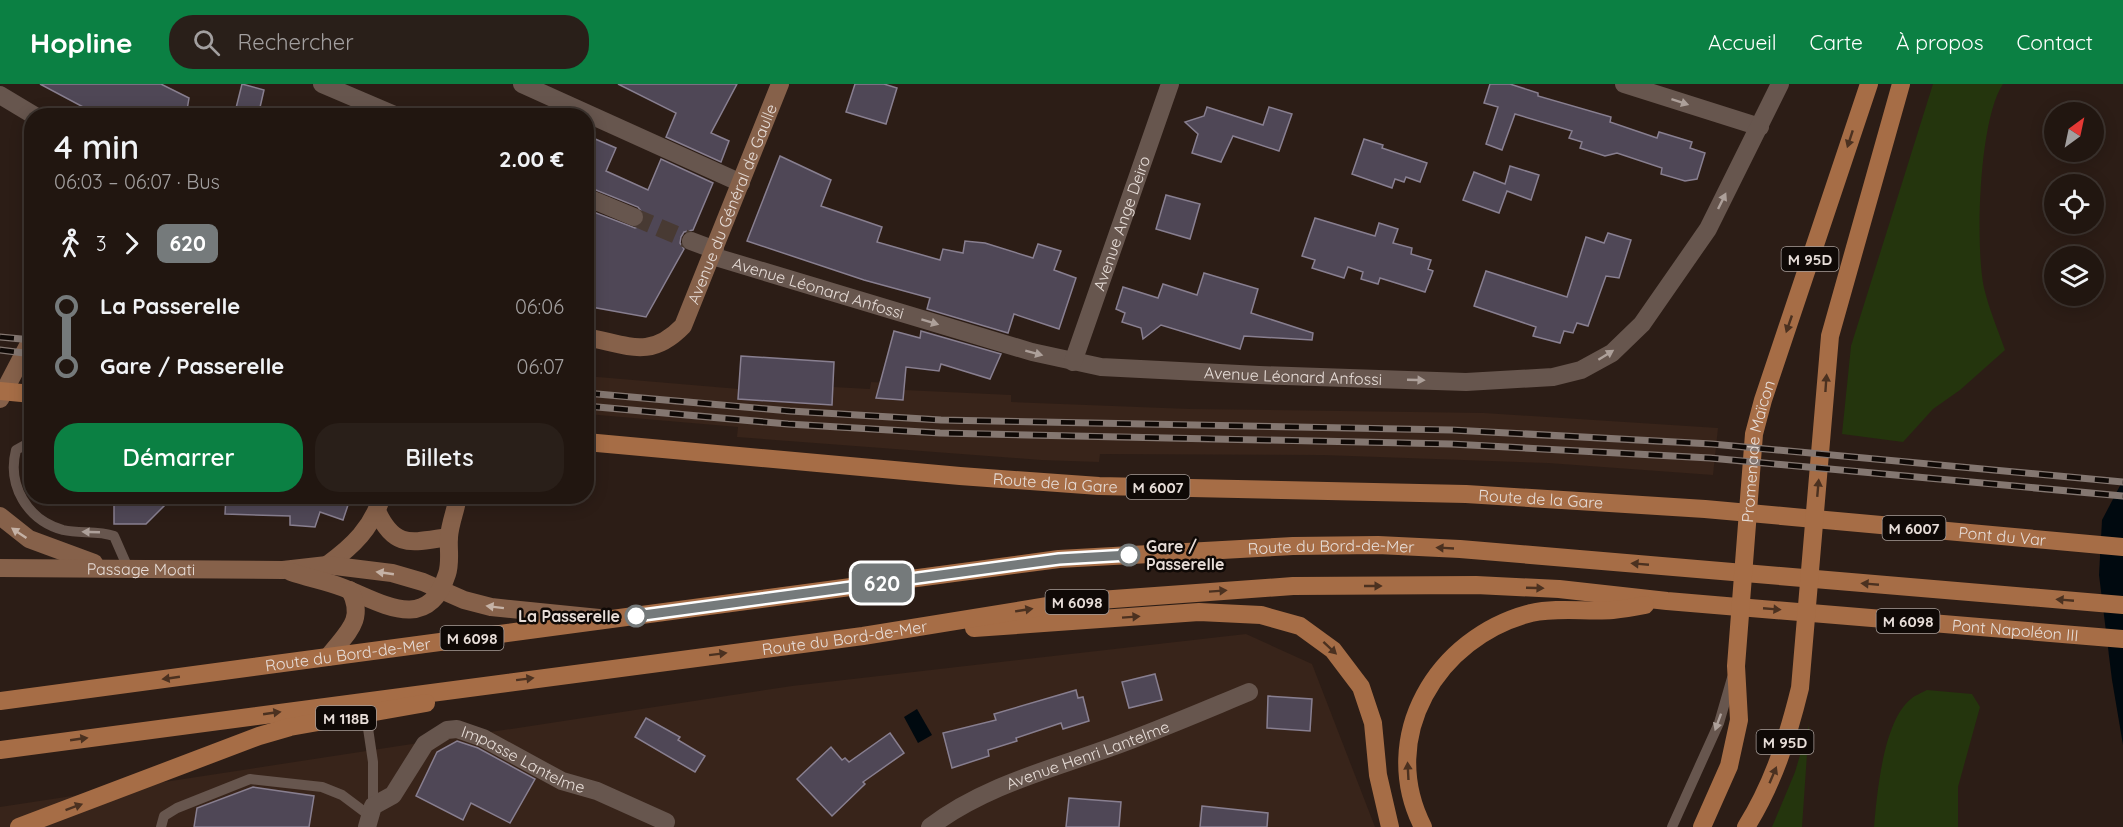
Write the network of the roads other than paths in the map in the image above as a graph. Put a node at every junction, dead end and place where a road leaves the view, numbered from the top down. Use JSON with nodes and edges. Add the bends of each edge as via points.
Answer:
{"nodes":[{"id":1,"x":322,"y":84,"type":"edge"},
{"id":2,"x":522,"y":84,"type":"edge"},
{"id":3,"x":780,"y":84,"type":"edge"},
{"id":4,"x":1170,"y":84,"type":"edge"},
{"id":5,"x":1624,"y":84,"type":"edge"},
{"id":6,"x":1780,"y":84,"type":"edge"},
{"id":7,"x":1869,"y":84,"type":"edge"},
{"id":8,"x":1901,"y":84,"type":"edge"},
{"id":9,"x":0,"y":95,"type":"edge"},
{"id":10,"x":378,"y":108,"type":"edge"},
{"id":11,"x":575,"y":108,"type":"edge"},
{"id":12,"x":24,"y":109,"type":"edge"},
{"id":13,"x":594,"y":117,"type":"edge"},
{"id":14,"x":1760,"y":127,"type":"junction"},
{"id":15,"x":741,"y":183,"type":"junction"},
{"id":16,"x":594,"y":200,"type":"edge"},
{"id":17,"x":633,"y":217,"type":"tunnel mouth"},
{"id":18,"x":691,"y":241,"type":"tunnel mouth"},
{"id":19,"x":714,"y":253,"type":"junction"},
{"id":20,"x":594,"y":339,"type":"edge"},
{"id":21,"x":24,"y":353,"type":"edge"},
{"id":22,"x":1072,"y":363,"type":"junction"},
{"id":23,"x":0,"y":391,"type":"edge"},
{"id":24,"x":24,"y":393,"type":"edge"},
{"id":25,"x":0,"y":399,"type":"edge"},
{"id":26,"x":594,"y":443,"type":"edge"},
{"id":27,"x":24,"y":446,"type":"edge"},
{"id":28,"x":24,"y":502,"type":"edge"},
{"id":29,"x":25,"y":504,"type":"edge"},
{"id":30,"x":380,"y":504,"type":"edge"},
{"id":31,"x":456,"y":504,"type":"edge"},
{"id":32,"x":1705,"y":509,"type":"joint"},
{"id":33,"x":0,"y":516,"type":"edge"},
{"id":34,"x":449,"y":537,"type":"junction"},
{"id":35,"x":2123,"y":547,"type":"edge"},
{"id":36,"x":327,"y":565,"type":"junction"},
{"id":37,"x":0,"y":568,"type":"edge"},
{"id":38,"x":120,"y":568,"type":"junction"},
{"id":39,"x":1698,"y":569,"type":"joint"},
{"id":40,"x":284,"y":570,"type":"junction"},
{"id":41,"x":441,"y":589,"type":"junction"},
{"id":42,"x":350,"y":590,"type":"junction"},
{"id":43,"x":1667,"y":601,"type":"junction"},
{"id":44,"x":1693,"y":603,"type":"joint"},
{"id":45,"x":2123,"y":605,"type":"edge"},
{"id":46,"x":615,"y":619,"type":"junction"},
{"id":47,"x":863,"y":636,"type":"junction"},
{"id":48,"x":2123,"y":639,"type":"edge"},
{"id":49,"x":328,"y":657,"type":"junction"},
{"id":50,"x":1736,"y":666,"type":"junction"},
{"id":51,"x":467,"y":686,"type":"junction"},
{"id":52,"x":1249,"y":692,"type":"dead end"},
{"id":53,"x":0,"y":701,"type":"edge"},
{"id":54,"x":366,"y":715,"type":"junction"},
{"id":55,"x":0,"y":750,"type":"edge"},
{"id":56,"x":370,"y":816,"type":"edge"},
{"id":57,"x":666,"y":822,"type":"dead end"},
{"id":58,"x":19,"y":827,"type":"edge"},
{"id":59,"x":160,"y":827,"type":"edge"},
{"id":60,"x":930,"y":827,"type":"edge"},
{"id":61,"x":1390,"y":827,"type":"edge"},
{"id":62,"x":1423,"y":827,"type":"edge"},
{"id":63,"x":1671,"y":827,"type":"edge"},
{"id":64,"x":1702,"y":827,"type":"edge"},
{"id":65,"x":1746,"y":827,"type":"edge"}],
"edges":[{"from":1,"to":10,"type":"street"},
{"from":2,"to":11,"type":"street"},
{"from":3,"to":15,"type":"main road","name":"Avenue du Général de Gaulle"},
{"from":4,"to":22,"type":"street","name":"Avenue Ange Deiro"},
{"from":5,"to":14,"type":"street","one_way":true},
{"from":6,"to":14,"type":"street","name":"Avenue Léonard Anfossi"},
{"from":7,"to":50,"type":"main road","name":"Promenade Maïcon","number":"M 95D","one_way":true,"via":[[1754,434]]},
{"from":65,"to":8,"type":"main road","number":"M 95D","one_way":true,"via":[[1775,772],[1800,688],[1830,336]]},
{"from":9,"to":12,"type":"street"},
{"from":13,"to":15,"type":"street"},
{"from":22,"to":14,"type":"street","name":"Avenue Léonard Anfossi","one_way":true,"via":[[1466,382],[1553,377],[1581,370],[1612,353],[1642,324],[1676,278],[1708,229]]},
{"from":15,"to":19,"type":"main road","name":"Avenue du Général de Gaulle"},
{"from":16,"to":17,"type":"street"},
{"from":18,"to":19,"type":"street","name":"Avenue Léonard Anfossi"},
{"from":19,"to":20,"type":"main road","name":"Avenue du Général de Gaulle","via":[[683,326],[666,342],[643,348]]},
{"from":19,"to":22,"type":"street","name":"Avenue Léonard Anfossi","one_way":true},
{"from":21,"to":25,"type":"main road"},
{"from":23,"to":24,"type":"main road"},
{"from":26,"to":32,"type":"main road","name":"Route de la Gare","number":"M 6007","via":[[1099,486],[1466,494]]},
{"from":28,"to":27,"type":"lane","one_way":true,"via":[[19,496],[13,461],[16,450]]},
{"from":38,"to":29,"type":"lane","one_way":true,"via":[[114,536],[54,527]]},
{"from":30,"to":34,"type":"main road","via":[[384,527],[403,542]]},
{"from":30,"to":36,"type":"main road","name":"Passage Moati","via":[[351,548]]},
{"from":31,"to":34,"type":"main road"},
{"from":32,"to":35,"type":"main road","name":"Pont du Var","number":"M 6007"},
{"from":38,"to":33,"type":"main road","one_way":true,"via":[[29,539]]},
{"from":34,"to":41,"type":"main road","via":[[448,572]]},
{"from":36,"to":40,"type":"main road","name":"Passage Moati"},
{"from":41,"to":36,"type":"main road","name":"Passage Moati","one_way":true,"via":[[392,573]]},
{"from":37,"to":38,"type":"main road","name":"Passage Moati"},
{"from":38,"to":40,"type":"main road","name":"Passage Moati"},
{"from":45,"to":39,"type":"main road","name":"Pont Napoléon III","number":"M 6098","one_way":true},
{"from":39,"to":46,"type":"main road","name":"Route du Bord-de-Mer","number":"M 6098","one_way":true,"via":[[1460,549],[1293,546],[1059,559]]},
{"from":40,"to":42,"type":"main road","name":"Passage Moati"},
{"from":41,"to":42,"type":"main road","name":"Passage Moati","via":[[424,605],[401,610]]},
{"from":46,"to":41,"type":"main road","name":"Passage Moati","one_way":true,"via":[[491,607]]},
{"from":42,"to":49,"type":"main road","via":[[358,614]]},
{"from":43,"to":44,"type":"main road","name":"Route du Bord-de-Mer","number":"M 6098"},
{"from":47,"to":43,"type":"main road","name":"Route du Bord-de-Mer","number":"M 6098","one_way":true,"via":[[1072,602],[1293,586],[1500,586]]},
{"from":62,"to":43,"type":"main road","one_way":true,"via":[[1412,806],[1408,778],[1412,723],[1425,693],[1459,650],[1500,624],[1532,613],[1615,610]]},
{"from":44,"to":48,"type":"main road","name":"Pont Napoléon III","number":"M 6098","one_way":true},
{"from":46,"to":49,"type":"main road","name":"Route du Bord-de-Mer","number":"M 6098"},
{"from":51,"to":47,"type":"main road","name":"Route du Bord-de-Mer","number":"M 6098","one_way":true},
{"from":47,"to":61,"type":"main road","one_way":true,"via":[[1199,612],[1281,619],[1300,626],[1333,650],[1361,687],[1373,723],[1378,775]]},
{"from":49,"to":53,"type":"main road","name":"Route du Bord-de-Mer","number":"M 6098","one_way":true},
{"from":50,"to":63,"type":"lane","one_way":true,"via":[[1719,723]]},
{"from":50,"to":64,"type":"main road","name":"Promenade Maïcon","number":"M 95D","via":[[1736,739],[1729,766]]},
{"from":51,"to":54,"type":"main road","number":"M 118B","via":[[424,704]]},
{"from":55,"to":51,"type":"main road","name":"Route du Bord-de-Mer","number":"M 6098","one_way":true},
{"from":52,"to":60,"type":"street","name":"Avenue Henri Lantelme","via":[[1149,734],[1006,785],[952,810]]},
{"from":54,"to":56,"type":"lane","via":[[373,762]]},
{"from":58,"to":54,"type":"main road","number":"M 118B","one_way":true,"via":[[259,736]]},
{"from":56,"to":57,"type":"street","name":"Impasse Lantelme","via":[[393,795],[425,744],[447,730],[457,729],[483,738],[562,781],[597,791]]},
{"from":56,"to":59,"type":"lane","via":[[342,795],[322,787],[250,779],[177,808],[164,816]]}]}
